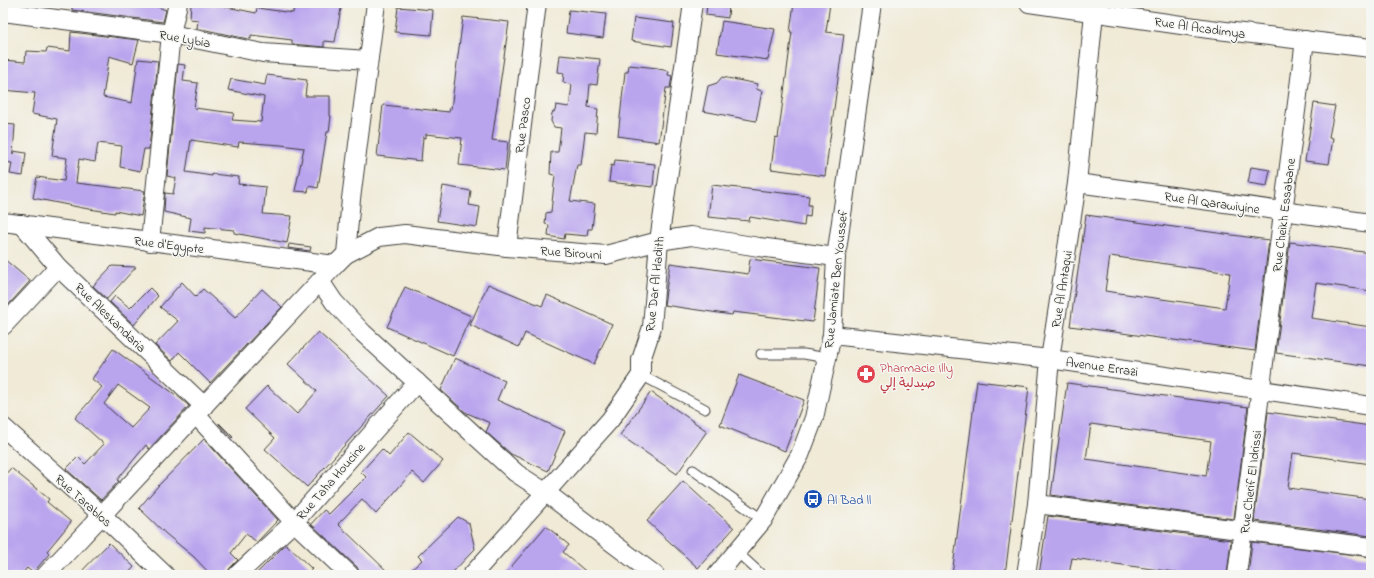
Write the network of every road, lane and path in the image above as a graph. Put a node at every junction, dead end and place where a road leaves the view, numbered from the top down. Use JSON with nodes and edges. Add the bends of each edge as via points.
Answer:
{"nodes":[{"id":1,"x":178,"y":3,"type":"edge"},
{"id":2,"x":376,"y":3,"type":"edge"},
{"id":3,"x":537,"y":3,"type":"edge"},
{"id":4,"x":693,"y":3,"type":"edge"},
{"id":5,"x":872,"y":3,"type":"edge"},
{"id":6,"x":1029,"y":3,"type":"edge"},
{"id":7,"x":1095,"y":7,"type":"edge"},
{"id":8,"x":3,"y":12,"type":"edge"},
{"id":9,"x":171,"y":34,"type":"junction"},
{"id":10,"x":1305,"y":40,"type":"junction"},
{"id":11,"x":1371,"y":48,"type":"edge"},
{"id":12,"x":368,"y":60,"type":"junction"},
{"id":13,"x":1077,"y":183,"type":"junction"},
{"id":14,"x":1283,"y":212,"type":"junction"},
{"id":15,"x":3,"y":222,"type":"edge"},
{"id":16,"x":1371,"y":223,"type":"edge"},
{"id":17,"x":22,"y":224,"type":"junction"},
{"id":18,"x":659,"y":241,"type":"junction"},
{"id":19,"x":150,"y":242,"type":"junction"},
{"id":20,"x":507,"y":247,"type":"junction"},
{"id":21,"x":836,"y":257,"type":"junction"},
{"id":22,"x":341,"y":260,"type":"junction"},
{"id":23,"x":58,"y":266,"type":"junction"},
{"id":24,"x":320,"y":281,"type":"junction"},
{"id":25,"x":3,"y":326,"type":"edge"},
{"id":26,"x":832,"y":335,"type":"junction"},
{"id":27,"x":762,"y":354,"type":"dead end"},
{"id":28,"x":827,"y":358,"type":"junction"},
{"id":29,"x":1050,"y":359,"type":"junction"},
{"id":30,"x":641,"y":374,"type":"junction"},
{"id":31,"x":417,"y":382,"type":"junction"},
{"id":32,"x":1261,"y":390,"type":"junction"},
{"id":33,"x":1371,"y":406,"type":"edge"},
{"id":34,"x":705,"y":409,"type":"dead end"},
{"id":35,"x":200,"y":410,"type":"junction"},
{"id":36,"x":3,"y":427,"type":"edge"},
{"id":37,"x":693,"y":470,"type":"dead end"},
{"id":38,"x":545,"y":492,"type":"junction"},
{"id":39,"x":1037,"y":504,"type":"junction"},
{"id":40,"x":102,"y":515,"type":"junction"},
{"id":41,"x":763,"y":520,"type":"junction"},
{"id":42,"x":294,"y":522,"type":"junction"},
{"id":43,"x":1244,"y":531,"type":"junction"},
{"id":44,"x":1371,"y":547,"type":"edge"},
{"id":45,"x":737,"y":552,"type":"junction"},
{"id":46,"x":46,"y":575,"type":"edge"},
{"id":47,"x":164,"y":575,"type":"edge"},
{"id":48,"x":237,"y":575,"type":"edge"},
{"id":49,"x":350,"y":575,"type":"edge"},
{"id":50,"x":472,"y":575,"type":"edge"},
{"id":51,"x":655,"y":575,"type":"edge"},
{"id":52,"x":717,"y":575,"type":"edge"},
{"id":53,"x":762,"y":575,"type":"edge"},
{"id":54,"x":1026,"y":575,"type":"edge"},
{"id":55,"x":1237,"y":575,"type":"edge"}],
"edges":[{"from":1,"to":9,"type":"street"},
{"from":2,"to":12,"type":"street"},
{"from":3,"to":20,"type":"street","name":"Rue Pasco"},
{"from":4,"to":18,"type":"street","name":"Rue Dar Al Hadith"},
{"from":5,"to":21,"type":"street","name":"Rue Jamiate Ben Youssef"},
{"from":6,"to":7,"type":"street","name":"Rue Al Acadimya"},
{"from":7,"to":10,"type":"street","name":"Rue Al Acadimya","via":[[1209,29]]},
{"from":7,"to":13,"type":"street","name":"Rue Al Antaqui"},
{"from":8,"to":9,"type":"street","name":"Rue Lybia"},
{"from":9,"to":12,"type":"street","name":"Rue Lybia","via":[[263,53]]},
{"from":9,"to":19,"type":"street"},
{"from":10,"to":11,"type":"street","name":"Rue Al Acadimya"},
{"from":10,"to":14,"type":"street","name":"Rue Cheikh Essabane"},
{"from":12,"to":22,"type":"street","via":[[348,224]]},
{"from":13,"to":14,"type":"street","name":"Rue Al Qarawiyine"},
{"from":13,"to":29,"type":"street","name":"Rue Al Antaqui"},
{"from":14,"to":16,"type":"street","name":"Rue Al Qarawiyine"},
{"from":14,"to":32,"type":"street","name":"Rue Cheikh Essabane"},
{"from":15,"to":17,"type":"street","name":"Rue d'Egypte"},
{"from":17,"to":19,"type":"street","name":"Rue d'Egypte"},
{"from":17,"to":23,"type":"street","name":"Rue Aleskandaria"},
{"from":18,"to":20,"type":"street","name":"Rue Birouni","via":[[606,255]]},
{"from":18,"to":21,"type":"street","name":"Rue Birouni","via":[[692,236]]},
{"from":18,"to":30,"type":"street","name":"Rue Dar Al Hadith","via":[[652,327],[641,360]]},
{"from":19,"to":22,"type":"street","name":"Rue d'Egypte"},
{"from":20,"to":22,"type":"street","name":"Rue Birouni","via":[[405,234],[379,237]]},
{"from":21,"to":26,"type":"street","name":"Rue Jamiate Ben Youssef"},
{"from":22,"to":24,"type":"street"},
{"from":23,"to":25,"type":"street"},
{"from":23,"to":35,"type":"street","name":"Rue Aleskandaria"},
{"from":24,"to":31,"type":"street","via":[[334,302],[358,327]]},
{"from":24,"to":35,"type":"street"},
{"from":26,"to":28,"type":"street","name":"Rue Jamiate Ben Youssef"},
{"from":26,"to":29,"type":"street","name":"Avenue Errazi"},
{"from":27,"to":28,"type":"lane","via":[[804,354]]},
{"from":28,"to":41,"type":"street","name":"Rue Jamiate Ben Youssef","via":[[814,418],[800,455]]},
{"from":29,"to":32,"type":"street","name":"Avenue Errazi"},
{"from":29,"to":39,"type":"street","name":"Rue Al Antaqui"},
{"from":30,"to":34,"type":"lane"},
{"from":30,"to":38,"type":"street","name":"Rue Dar Al Hadith","via":[[610,420]]},
{"from":31,"to":38,"type":"street","via":[[516,473]]},
{"from":31,"to":42,"type":"street","name":"Rue Taha Houcine"},
{"from":32,"to":33,"type":"street","name":"Avenue Errazi"},
{"from":32,"to":43,"type":"street","name":"Rue Cherif El Idrissi"},
{"from":35,"to":40,"type":"street"},
{"from":35,"to":42,"type":"street","name":"Rue Aleskandaria"},
{"from":36,"to":40,"type":"street","name":"Rue Tarablos"},
{"from":37,"to":41,"type":"lane"},
{"from":38,"to":50,"type":"street","name":"Rue Dar Al Hadith"},
{"from":38,"to":51,"type":"street"},
{"from":39,"to":43,"type":"street"},
{"from":39,"to":54,"type":"street","name":"Rue Al Antaqui"},
{"from":40,"to":46,"type":"street"},
{"from":40,"to":47,"type":"street","name":"Rue Tarablos"},
{"from":41,"to":45,"type":"street","name":"Rue Jamiate Ben Youssef"},
{"from":42,"to":48,"type":"street","name":"Rue Taha Houcine"},
{"from":42,"to":49,"type":"street","name":"Rue Aleskandaria"},
{"from":43,"to":44,"type":"street"},
{"from":43,"to":55,"type":"street","name":"Rue Cherif El Idrissi"},
{"from":45,"to":52,"type":"street","name":"Rue Jamiate Ben Youssef"},
{"from":45,"to":53,"type":"lane"}]}
